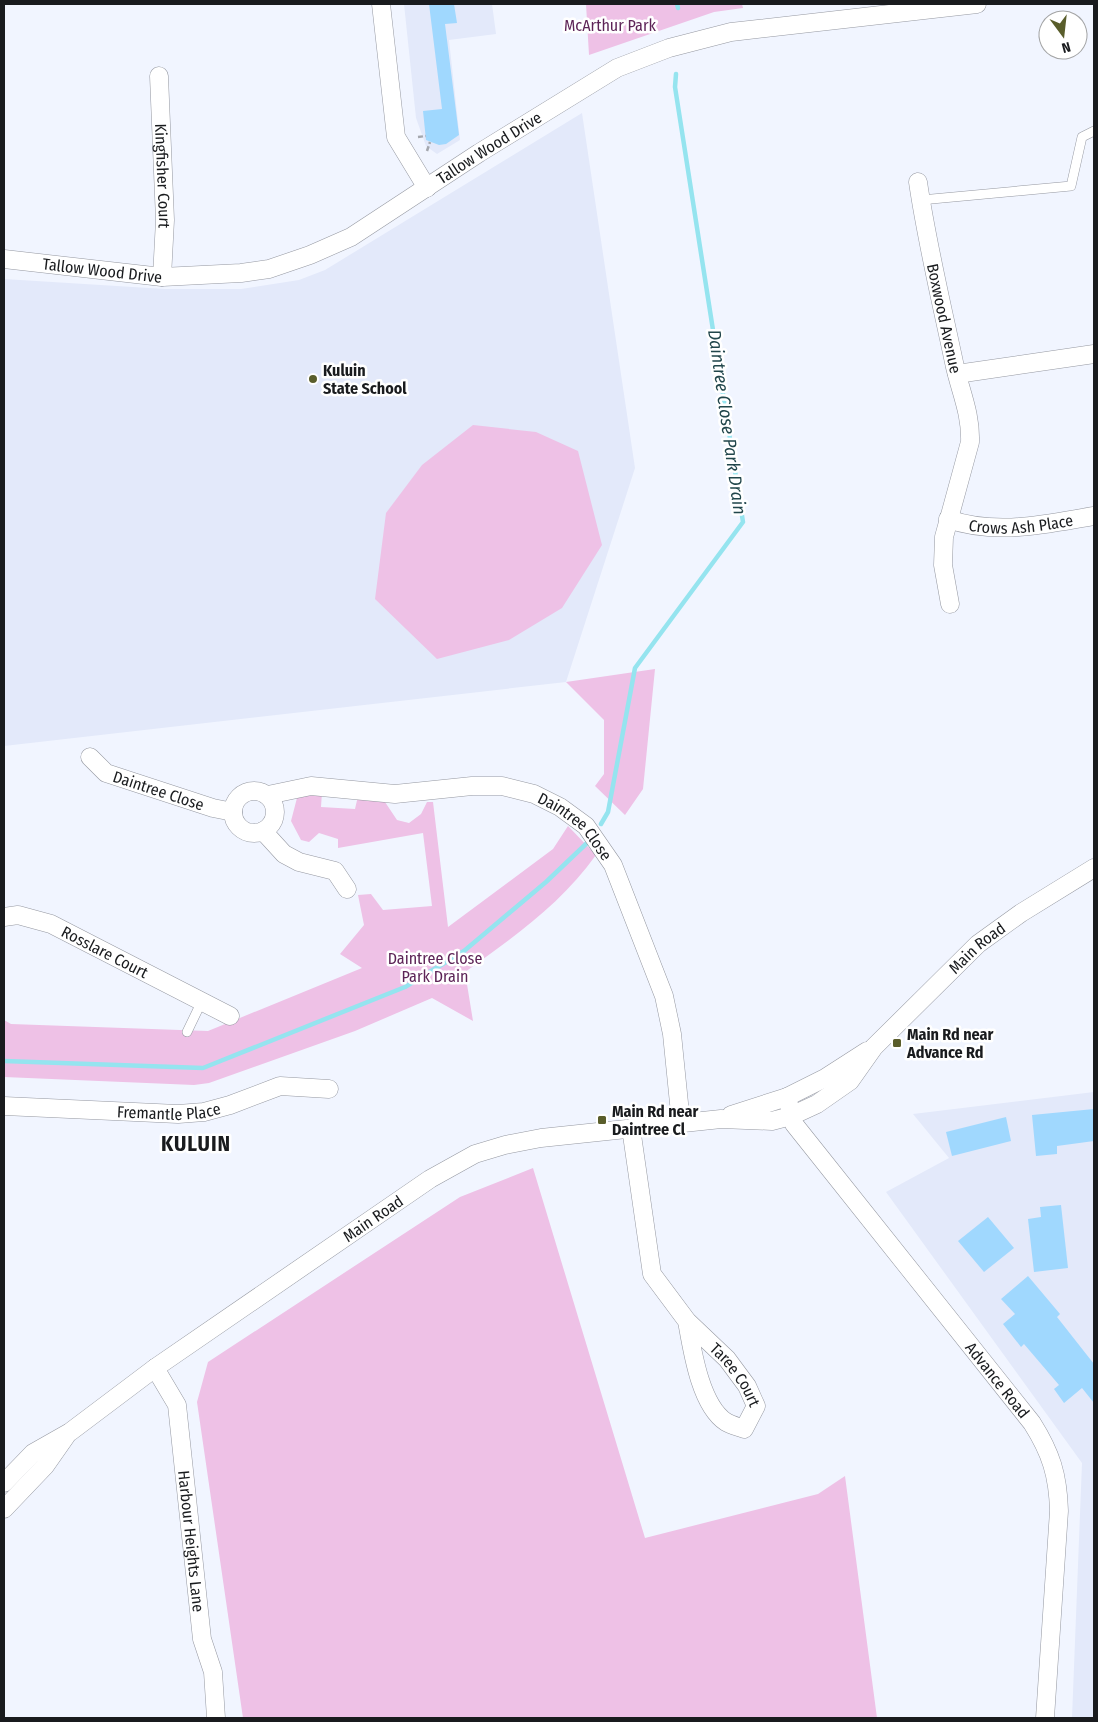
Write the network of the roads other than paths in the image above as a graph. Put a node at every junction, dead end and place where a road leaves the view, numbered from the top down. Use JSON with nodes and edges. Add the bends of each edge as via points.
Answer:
{"nodes":[{"id":1,"x":381,"y":4,"type":"edge"},
{"id":2,"x":977,"y":4,"type":"edge"},
{"id":3,"x":159,"y":76,"type":"dead end"},
{"id":4,"x":1094,"y":131,"type":"edge"},
{"id":5,"x":918,"y":182,"type":"dead end"},
{"id":6,"x":427,"y":188,"type":"junction"},
{"id":7,"x":921,"y":200,"type":"junction"},
{"id":8,"x":4,"y":259,"type":"edge"},
{"id":9,"x":162,"y":277,"type":"junction"},
{"id":10,"x":1094,"y":354,"type":"edge"},
{"id":11,"x":957,"y":374,"type":"junction"},
{"id":12,"x":967,"y":453,"type":"joint"},
{"id":13,"x":1094,"y":516,"type":"edge"},
{"id":14,"x":948,"y":519,"type":"junction"},
{"id":15,"x":950,"y":604,"type":"dead end"},
{"id":16,"x":90,"y":757,"type":"dead end"},
{"id":17,"x":268,"y":796,"type":"junction"},
{"id":18,"x":233,"y":812,"type":"junction"},
{"id":19,"x":263,"y":831,"type":"junction"},
{"id":20,"x":1094,"y":868,"type":"edge"},
{"id":21,"x":347,"y":889,"type":"dead end"},
{"id":22,"x":4,"y":917,"type":"edge"},
{"id":23,"x":201,"y":1003,"type":"junction"},
{"id":24,"x":230,"y":1016,"type":"dead end"},
{"id":25,"x":187,"y":1032,"type":"dead end"},
{"id":26,"x":874,"y":1046,"type":"junction"},
{"id":27,"x":329,"y":1089,"type":"dead end"},
{"id":28,"x":787,"y":1097,"type":"junction"},
{"id":29,"x":4,"y":1106,"type":"edge"},
{"id":30,"x":791,"y":1116,"type":"junction"},
{"id":31,"x":721,"y":1119,"type":"junction"},
{"id":32,"x":681,"y":1123,"type":"junction"},
{"id":33,"x":631,"y":1128,"type":"junction"},
{"id":34,"x":686,"y":1321,"type":"junction"},
{"id":35,"x":155,"y":1368,"type":"junction"},
{"id":36,"x":7,"y":1493,"type":"edge"},
{"id":37,"x":216,"y":1718,"type":"edge"},
{"id":38,"x":1045,"y":1718,"type":"edge"}],
"edges":[{"from":1,"to":6,"type":"street","via":[[396,137]]},
{"from":2,"to":6,"type":"street","name":"Tallow Wood Drive","via":[[731,32],[669,48],[617,68]]},
{"from":3,"to":9,"type":"street","name":"Kingfisher Court","via":[[165,220]]},
{"from":4,"to":7,"type":"lane","via":[[1082,136],[1071,186]]},
{"from":5,"to":7,"type":"street","name":"Boxwood Avenue"},
{"from":6,"to":9,"type":"street","name":"Tallow Wood Drive","via":[[351,237],[270,269]]},
{"from":7,"to":11,"type":"street","name":"Boxwood Avenue"},
{"from":8,"to":9,"type":"street","name":"Tallow Wood Drive"},
{"from":10,"to":11,"type":"street"},
{"from":11,"to":12,"type":"street","name":"Boxwood Avenue","via":[[969,414]]},
{"from":12,"to":14,"type":"street","name":"Crows Ash Place"},
{"from":13,"to":14,"type":"street","name":"Crows Ash Place","via":[[1012,529],[981,528]]},
{"from":14,"to":15,"type":"street","name":"Crows Ash Place","via":[[943,551]]},
{"from":16,"to":18,"type":"street","name":"Daintree Close","via":[[106,773]]},
{"from":17,"to":18,"type":"street","via":[[248,791],[237,799]]},
{"from":17,"to":19,"type":"street","via":[[275,814]]},
{"from":17,"to":32,"type":"street","name":"Daintree Close","via":[[311,786],[396,794],[502,786],[534,794],[560,807],[586,826],[614,865],[664,996],[672,1034]]},
{"from":18,"to":19,"type":"street","via":[[242,829]]},
{"from":19,"to":21,"type":"street","via":[[284,854],[299,862],[335,871]]},
{"from":20,"to":26,"type":"street","name":"Main Road","via":[[978,944]]},
{"from":22,"to":23,"type":"street","name":"Rosslare Court","via":[[18,915],[51,924]]},
{"from":23,"to":24,"type":"street","name":"Rosslare Court"},
{"from":23,"to":25,"type":"lane"},
{"from":26,"to":28,"type":"street","name":"Main Road","via":[[825,1078]]},
{"from":26,"to":30,"type":"street","name":"Main Road","via":[[850,1081],[836,1093]]},
{"from":27,"to":29,"type":"street","name":"Fremantle Place","via":[[280,1086],[230,1105],[178,1114]]},
{"from":28,"to":30,"type":"street","name":"Advance Road"},
{"from":28,"to":31,"type":"street","name":"Main Road"},
{"from":30,"to":31,"type":"street","name":"Main Road","via":[[772,1121]]},
{"from":30,"to":38,"type":"street","name":"Advance Road","via":[[794,1124],[1032,1423],[1046,1446],[1058,1488],[1059,1511]]},
{"from":31,"to":32,"type":"street","name":"Main Road"},
{"from":32,"to":33,"type":"street","name":"Main Road"},
{"from":33,"to":34,"type":"street","name":"Taree Court","via":[[652,1274]]},
{"from":33,"to":35,"type":"street","name":"Main Road","via":[[540,1138],[475,1154],[430,1179]]},
{"from":34,"to":34,"type":"street","name":"Taree Court","via":[[727,1359],[747,1386],[756,1406],[744,1429],[725,1422],[708,1400],[696,1370]]},
{"from":35,"to":36,"type":"street","name":"Main Road","via":[[70,1432],[45,1466]]},
{"from":35,"to":37,"type":"street","name":"Harbour Heights Lane","via":[[177,1405],[202,1639],[213,1672]]}]}
